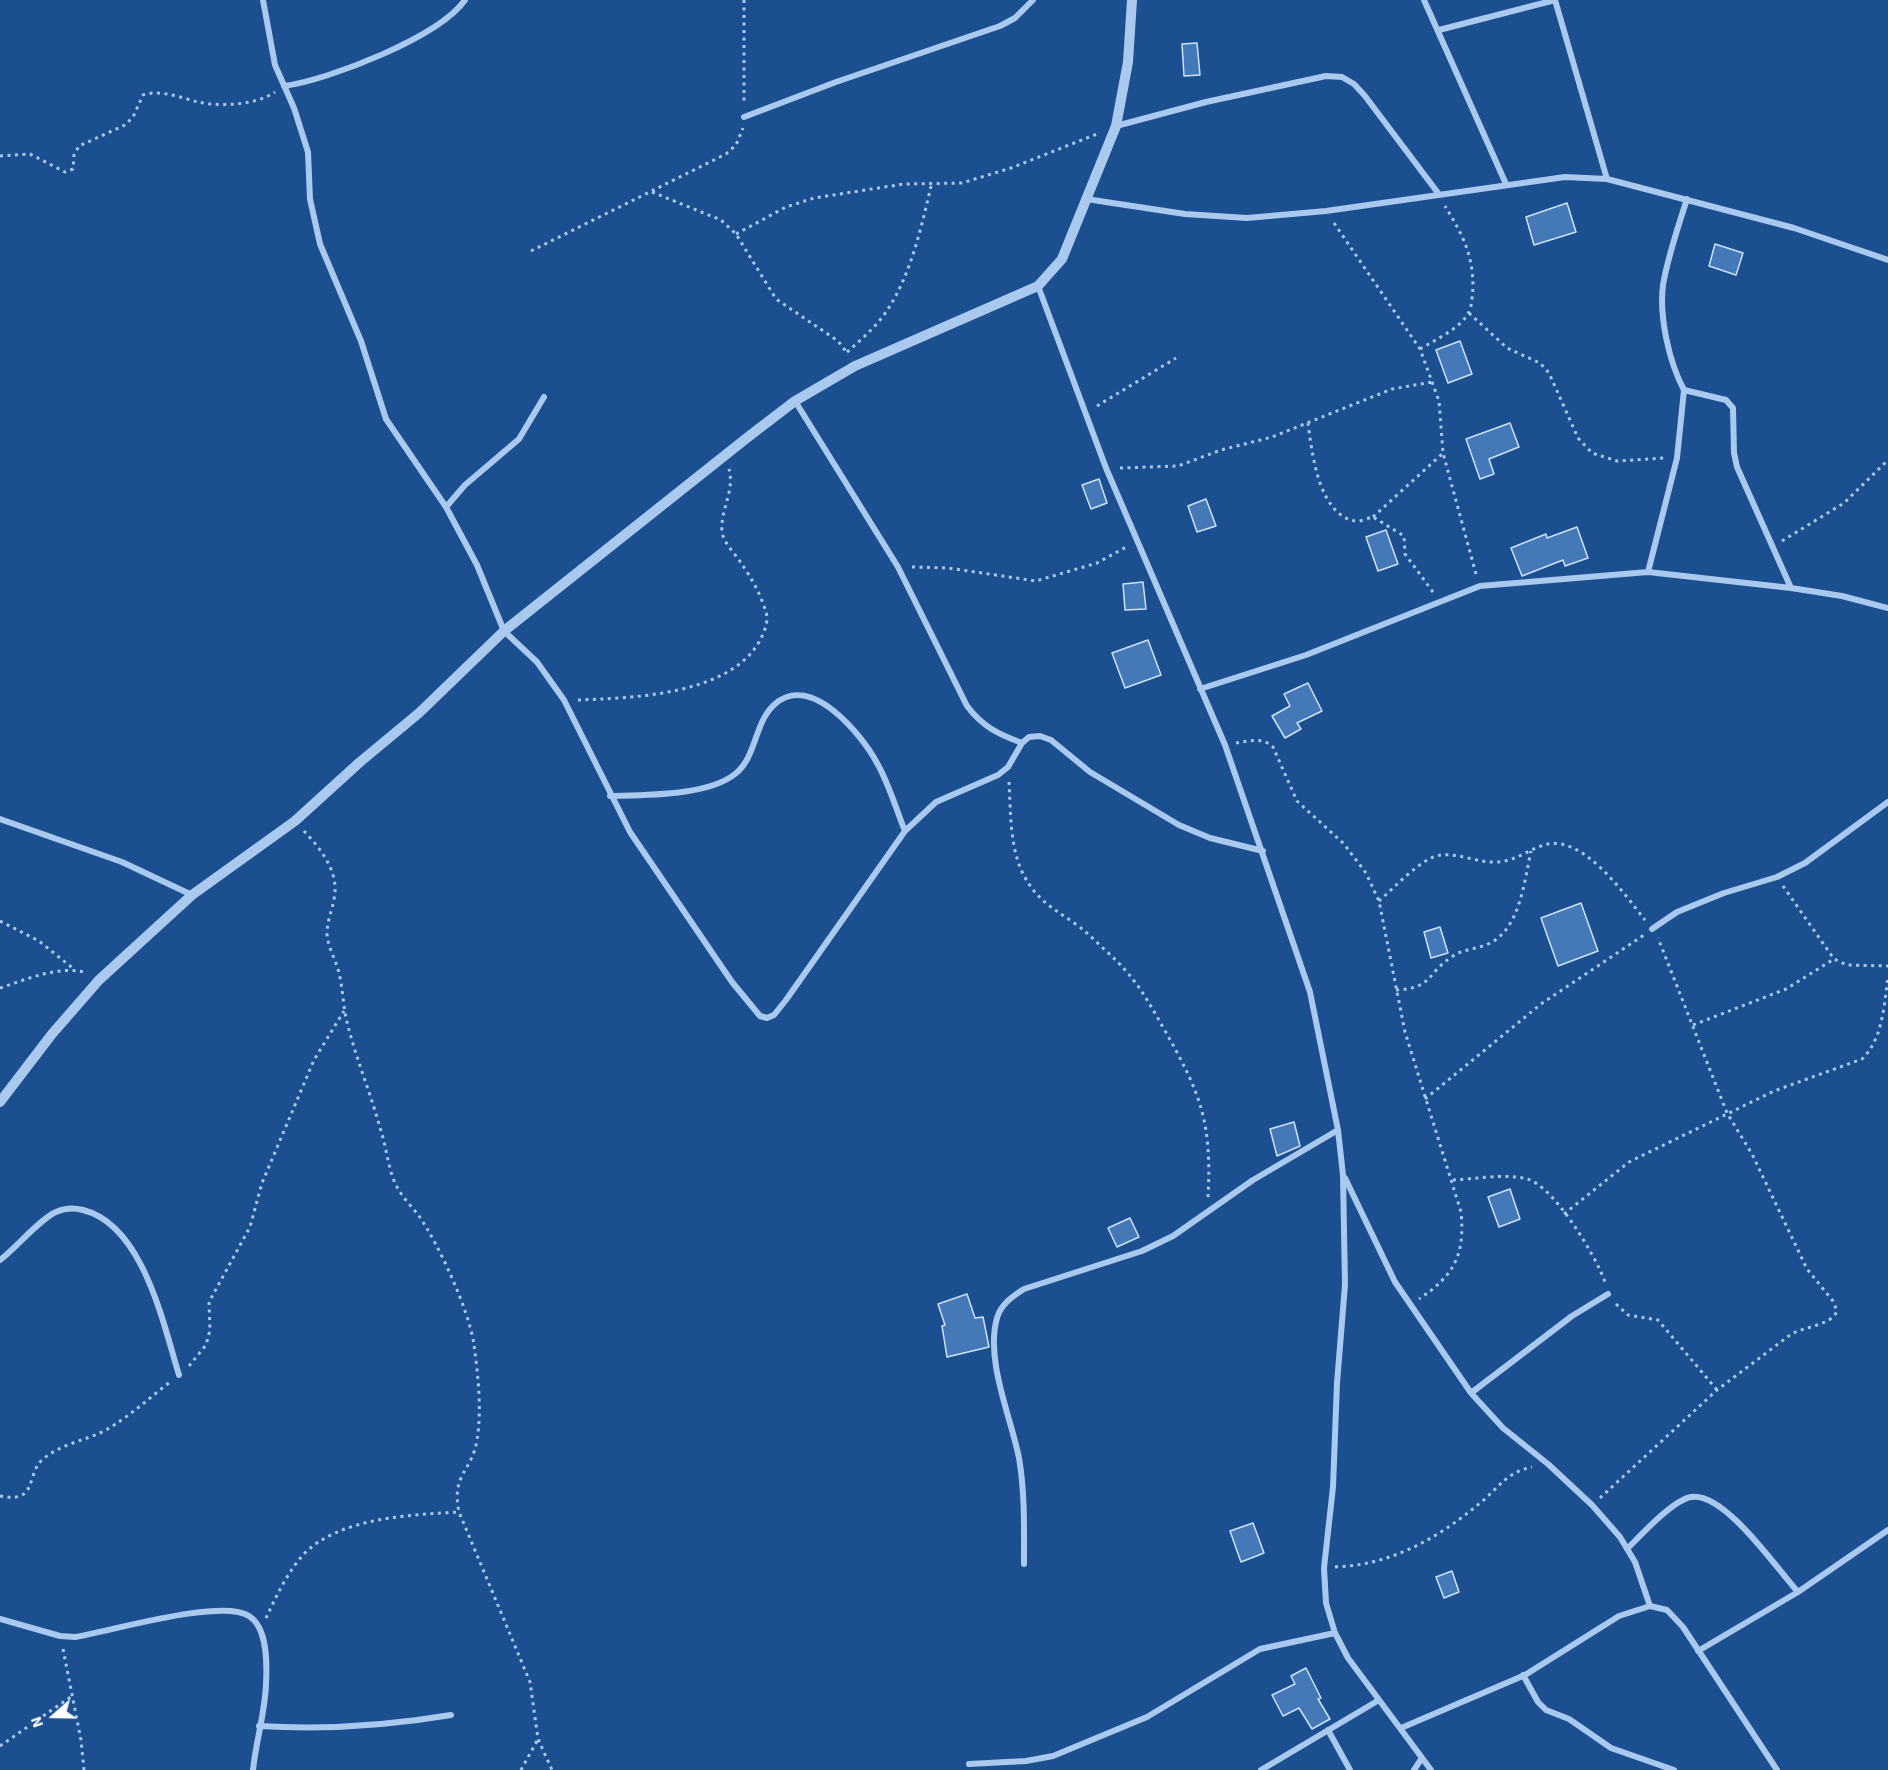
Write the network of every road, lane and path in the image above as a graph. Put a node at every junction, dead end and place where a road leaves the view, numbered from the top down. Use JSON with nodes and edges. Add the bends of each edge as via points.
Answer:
{"nodes":[{"id":1,"x":263,"y":0,"type":"edge"},
{"id":2,"x":465,"y":0,"type":"edge"},
{"id":3,"x":744,"y":0,"type":"edge"},
{"id":4,"x":1033,"y":0,"type":"edge"},
{"id":5,"x":1132,"y":0,"type":"edge"},
{"id":6,"x":1424,"y":0,"type":"edge"},
{"id":7,"x":1555,"y":0,"type":"edge"},
{"id":8,"x":1439,"y":30,"type":"junction"},
{"id":9,"x":281,"y":79,"type":"junction"},
{"id":10,"x":284,"y":86,"type":"junction"},
{"id":11,"x":744,"y":117,"type":"junction"},
{"id":12,"x":1116,"y":126,"type":"junction"},
{"id":13,"x":0,"y":156,"type":"edge"},
{"id":14,"x":1606,"y":179,"type":"junction"},
{"id":15,"x":932,"y":182,"type":"junction"},
{"id":16,"x":1506,"y":184,"type":"junction"},
{"id":17,"x":652,"y":191,"type":"junction"},
{"id":18,"x":1438,"y":193,"type":"junction"},
{"id":19,"x":1086,"y":199,"type":"junction"},
{"id":20,"x":1687,"y":199,"type":"junction"},
{"id":21,"x":1326,"y":211,"type":"junction"},
{"id":22,"x":736,"y":234,"type":"junction"},
{"id":23,"x":531,"y":251,"type":"dead end"},
{"id":24,"x":1888,"y":260,"type":"edge"},
{"id":25,"x":1038,"y":286,"type":"junction"},
{"id":26,"x":1469,"y":313,"type":"junction"},
{"id":27,"x":1420,"y":349,"type":"junction"},
{"id":28,"x":847,"y":352,"type":"junction"},
{"id":29,"x":1176,"y":358,"type":"dead end"},
{"id":30,"x":855,"y":366,"type":"junction"},
{"id":31,"x":1433,"y":382,"type":"junction"},
{"id":32,"x":1684,"y":390,"type":"junction"},
{"id":33,"x":544,"y":397,"type":"dead end"},
{"id":34,"x":795,"y":401,"type":"junction"},
{"id":35,"x":1085,"y":413,"type":"junction"},
{"id":36,"x":1308,"y":423,"type":"junction"},
{"id":37,"x":1443,"y":453,"type":"junction"},
{"id":38,"x":723,"y":456,"type":"junction"},
{"id":39,"x":1677,"y":458,"type":"junction"},
{"id":40,"x":1888,"y":460,"type":"edge"},
{"id":41,"x":1106,"y":468,"type":"junction"},
{"id":42,"x":446,"y":507,"type":"junction"},
{"id":43,"x":1373,"y":517,"type":"junction"},
{"id":44,"x":1137,"y":540,"type":"junction"},
{"id":45,"x":1773,"y":547,"type":"junction"},
{"id":46,"x":898,"y":567,"type":"junction"},
{"id":47,"x":1648,"y":572,"type":"junction"},
{"id":48,"x":1480,"y":586,"type":"junction"},
{"id":49,"x":1791,"y":588,"type":"junction"},
{"id":50,"x":1441,"y":603,"type":"junction"},
{"id":51,"x":1888,"y":608,"type":"edge"},
{"id":52,"x":504,"y":630,"type":"junction"},
{"id":53,"x":1200,"y":689,"type":"junction"},
{"id":54,"x":564,"y":700,"type":"junction"},
{"id":55,"x":1022,"y":743,"type":"junction"},
{"id":56,"x":1225,"y":745,"type":"junction"},
{"id":57,"x":1008,"y":767,"type":"junction"},
{"id":58,"x":610,"y":796,"type":"junction"},
{"id":59,"x":1888,"y":802,"type":"edge"},
{"id":60,"x":0,"y":819,"type":"edge"},
{"id":61,"x":295,"y":821,"type":"junction"},
{"id":62,"x":905,"y":831,"type":"junction"},
{"id":63,"x":1263,"y":851,"type":"junction"},
{"id":64,"x":1531,"y":851,"type":"junction"},
{"id":65,"x":1776,"y":877,"type":"junction"},
{"id":66,"x":192,"y":895,"type":"junction"},
{"id":67,"x":1379,"y":901,"type":"junction"},
{"id":68,"x":0,"y":921,"type":"edge"},
{"id":69,"x":1652,"y":929,"type":"junction"},
{"id":70,"x":1834,"y":959,"type":"junction"},
{"id":71,"x":1888,"y":966,"type":"edge"},
{"id":72,"x":75,"y":970,"type":"junction"},
{"id":73,"x":1888,"y":977,"type":"edge"},
{"id":74,"x":99,"y":980,"type":"junction"},
{"id":75,"x":0,"y":988,"type":"edge"},
{"id":76,"x":1396,"y":990,"type":"junction"},
{"id":77,"x":345,"y":1010,"type":"junction"},
{"id":78,"x":1693,"y":1025,"type":"junction"},
{"id":79,"x":1425,"y":1100,"type":"junction"},
{"id":80,"x":0,"y":1102,"type":"edge"},
{"id":81,"x":1727,"y":1113,"type":"junction"},
{"id":82,"x":1338,"y":1130,"type":"junction"},
{"id":83,"x":1343,"y":1175,"type":"junction"},
{"id":84,"x":1453,"y":1180,"type":"junction"},
{"id":85,"x":1207,"y":1212,"type":"junction"},
{"id":86,"x":1564,"y":1214,"type":"junction"},
{"id":87,"x":0,"y":1260,"type":"edge"},
{"id":88,"x":1608,"y":1294,"type":"junction"},
{"id":89,"x":1410,"y":1305,"type":"junction"},
{"id":90,"x":179,"y":1375,"type":"junction"},
{"id":91,"x":1717,"y":1390,"type":"junction"},
{"id":92,"x":1470,"y":1393,"type":"junction"},
{"id":93,"x":1548,"y":1464,"type":"junction"},
{"id":94,"x":0,"y":1496,"type":"edge"},
{"id":95,"x":1592,"y":1505,"type":"junction"},
{"id":96,"x":459,"y":1512,"type":"junction"},
{"id":97,"x":1888,"y":1530,"type":"edge"},
{"id":98,"x":1627,"y":1549,"type":"junction"},
{"id":99,"x":1024,"y":1564,"type":"dead end"},
{"id":100,"x":1324,"y":1568,"type":"junction"},
{"id":101,"x":1798,"y":1592,"type":"junction"},
{"id":102,"x":1650,"y":1606,"type":"junction"},
{"id":103,"x":0,"y":1618,"type":"edge"},
{"id":104,"x":261,"y":1631,"type":"junction"},
{"id":105,"x":1335,"y":1633,"type":"junction"},
{"id":106,"x":60,"y":1636,"type":"junction"},
{"id":107,"x":1698,"y":1651,"type":"junction"},
{"id":108,"x":1523,"y":1675,"type":"junction"},
{"id":109,"x":72,"y":1696,"type":"junction"},
{"id":110,"x":1379,"y":1700,"type":"junction"},
{"id":111,"x":451,"y":1715,"type":"dead end"},
{"id":112,"x":259,"y":1726,"type":"junction"},
{"id":113,"x":1401,"y":1728,"type":"junction"},
{"id":114,"x":1328,"y":1730,"type":"junction"},
{"id":115,"x":538,"y":1739,"type":"junction"},
{"id":116,"x":0,"y":1746,"type":"edge"},
{"id":117,"x":1422,"y":1758,"type":"junction"},
{"id":118,"x":969,"y":1764,"type":"dead end"},
{"id":119,"x":84,"y":1770,"type":"edge"},
{"id":120,"x":253,"y":1770,"type":"edge"},
{"id":121,"x":521,"y":1770,"type":"edge"},
{"id":122,"x":552,"y":1770,"type":"edge"},
{"id":123,"x":1262,"y":1770,"type":"edge"},
{"id":124,"x":1350,"y":1770,"type":"edge"},
{"id":125,"x":1414,"y":1770,"type":"edge"},
{"id":126,"x":1431,"y":1770,"type":"edge"},
{"id":127,"x":1674,"y":1770,"type":"edge"},
{"id":128,"x":1777,"y":1770,"type":"edge"}],
"edges":[{"from":1,"to":9,"type":"street","via":[[269,44]]},
{"from":2,"to":10,"type":"street","via":[[445,21],[343,72]]},
{"from":3,"to":11,"type":"path"},
{"from":4,"to":11,"type":"street","via":[[1000,26]]},
{"from":5,"to":12,"type":"street","via":[[1128,62]]},
{"from":6,"to":8,"type":"street"},
{"from":7,"to":8,"type":"street"},
{"from":7,"to":14,"type":"street"},
{"from":8,"to":16,"type":"street"},
{"from":9,"to":10,"type":"street"},
{"from":9,"to":13,"type":"path","via":[[275,92],[246,102],[215,104],[161,94],[143,95],[125,125],[79,146],[73,169],[65,172],[30,154]]},
{"from":10,"to":42,"type":"street","via":[[308,152],[312,210],[320,244],[361,341],[386,419]]},
{"from":11,"to":17,"type":"path","via":[[736,146]]},
{"from":12,"to":15,"type":"path","via":[[983,177],[945,185]]},
{"from":12,"to":18,"type":"street","via":[[1273,86],[1326,76],[1342,77],[1365,96]]},
{"from":12,"to":19,"type":"street"},
{"from":14,"to":16,"type":"street","via":[[1565,177]]},
{"from":14,"to":20,"type":"street"},
{"from":15,"to":22,"type":"path","via":[[814,198],[786,207]]},
{"from":15,"to":28,"type":"path","via":[[915,247],[889,308]]},
{"from":16,"to":18,"type":"street"},
{"from":17,"to":22,"type":"path","via":[[721,220]]},
{"from":17,"to":23,"type":"path"},
{"from":18,"to":21,"type":"street"},
{"from":18,"to":26,"type":"path","via":[[1466,242],[1473,266]]},
{"from":19,"to":21,"type":"street","via":[[1185,214],[1247,218]]},
{"from":19,"to":25,"type":"street","via":[[1062,259]]},
{"from":20,"to":24,"type":"street","via":[[1794,228]]},
{"from":20,"to":32,"type":"street","via":[[1663,288],[1671,358]]},
{"from":21,"to":27,"type":"path"},
{"from":22,"to":28,"type":"path","via":[[776,299],[838,341]]},
{"from":25,"to":30,"type":"street"},
{"from":25,"to":35,"type":"street"},
{"from":26,"to":27,"type":"path"},
{"from":26,"to":39,"type":"path","via":[[1507,348],[1540,363],[1549,374],[1578,438],[1592,453],[1617,461]]},
{"from":27,"to":31,"type":"path"},
{"from":28,"to":30,"type":"path"},
{"from":29,"to":35,"type":"path"},
{"from":30,"to":34,"type":"street"},
{"from":31,"to":36,"type":"path","via":[[1392,389]]},
{"from":31,"to":37,"type":"path","via":[[1439,401]]},
{"from":32,"to":39,"type":"street"},
{"from":32,"to":45,"type":"street","via":[[1726,400],[1733,408],[1737,467]]},
{"from":33,"to":42,"type":"street","via":[[519,439],[465,485]]},
{"from":34,"to":38,"type":"street"},
{"from":34,"to":46,"type":"street"},
{"from":35,"to":41,"type":"street"},
{"from":36,"to":41,"type":"path","via":[[1178,466]]},
{"from":36,"to":43,"type":"path","via":[[1317,473],[1330,504],[1356,521]]},
{"from":37,"to":43,"type":"path"},
{"from":37,"to":48,"type":"path"},
{"from":38,"to":52,"type":"street"},
{"from":38,"to":54,"type":"path","via":[[731,476],[722,532],[767,614],[765,631],[751,655],[713,680],[676,689],[640,696]]},
{"from":39,"to":47,"type":"street"},
{"from":40,"to":45,"type":"path","via":[[1844,503]]},
{"from":41,"to":44,"type":"street"},
{"from":42,"to":52,"type":"street"},
{"from":43,"to":50,"type":"path","via":[[1404,536],[1405,554]]},
{"from":44,"to":46,"type":"path","via":[[1097,563],[1036,581],[948,568]]},
{"from":44,"to":53,"type":"street"},
{"from":45,"to":49,"type":"street"},
{"from":46,"to":55,"type":"street","via":[[967,706],[980,723],[996,734]]},
{"from":47,"to":48,"type":"street"},
{"from":47,"to":49,"type":"street"},
{"from":48,"to":50,"type":"street"},
{"from":49,"to":51,"type":"street"},
{"from":50,"to":53,"type":"street","via":[[1306,655]]},
{"from":52,"to":54,"type":"street","via":[[537,662]]},
{"from":52,"to":61,"type":"street","via":[[419,713]]},
{"from":53,"to":56,"type":"street"},
{"from":54,"to":58,"type":"street"},
{"from":55,"to":57,"type":"street"},
{"from":55,"to":63,"type":"street","via":[[1029,737],[1051,740],[1090,772],[1179,825],[1210,838]]},
{"from":56,"to":63,"type":"street"},
{"from":56,"to":67,"type":"path","via":[[1268,741],[1297,801],[1344,844],[1366,873]]},
{"from":57,"to":62,"type":"street","via":[[936,802]]},
{"from":57,"to":85,"type":"path","via":[[1012,830],[1018,863],[1028,883],[1046,905],[1078,926],[1135,979],[1196,1086],[1207,1127],[1210,1161]]},
{"from":58,"to":62,"type":"street","via":[[655,795],[722,783],[745,763],[764,715],[778,701],[795,696],[815,698],[858,734],[878,763]]},
{"from":58,"to":62,"type":"street","via":[[630,832],[732,982],[760,1016],[767,1018],[786,1000]]},
{"from":59,"to":65,"type":"street","via":[[1805,863]]},
{"from":60,"to":66,"type":"street","via":[[122,862]]},
{"from":61,"to":66,"type":"street"},
{"from":61,"to":77,"type":"path","via":[[319,847],[335,880],[327,936]]},
{"from":63,"to":82,"type":"street","via":[[1310,992]]},
{"from":64,"to":67,"type":"path","via":[[1499,862],[1441,855],[1429,859]]},
{"from":64,"to":69,"type":"path","via":[[1548,844],[1566,844],[1581,851],[1597,864]]},
{"from":64,"to":76,"type":"path","via":[[1517,910],[1504,932],[1489,944],[1454,955],[1426,983],[1414,989]]},
{"from":65,"to":69,"type":"street","via":[[1677,912]]},
{"from":65,"to":70,"type":"path"},
{"from":66,"to":74,"type":"street"},
{"from":67,"to":76,"type":"path"},
{"from":68,"to":72,"type":"path","via":[[39,941]]},
{"from":69,"to":78,"type":"path","via":[[1663,947]]},
{"from":69,"to":79,"type":"path","via":[[1541,1004]]},
{"from":70,"to":71,"type":"path","via":[[1847,966]]},
{"from":70,"to":78,"type":"path","via":[[1786,988]]},
{"from":72,"to":74,"type":"path"},
{"from":72,"to":75,"type":"path","via":[[47,973]]},
{"from":73,"to":81,"type":"path","via":[[1878,1032],[1862,1059],[1807,1077]]},
{"from":74,"to":80,"type":"street"},
{"from":76,"to":79,"type":"path"},
{"from":77,"to":90,"type":"path","via":[[314,1060],[262,1183],[250,1227],[209,1302],[206,1344],[200,1356]]},
{"from":77,"to":96,"type":"path","via":[[396,1185],[419,1217],[448,1273],[474,1344],[479,1420],[477,1442],[458,1479]]},
{"from":78,"to":81,"type":"path"},
{"from":79,"to":84,"type":"path"},
{"from":81,"to":86,"type":"path","via":[[1629,1162]]},
{"from":81,"to":91,"type":"path","via":[[1752,1154],[1807,1269],[1837,1311],[1827,1322],[1800,1328]]},
{"from":82,"to":83,"type":"street"},
{"from":82,"to":85,"type":"street","via":[[1270,1169]]},
{"from":83,"to":89,"type":"street","via":[[1381,1257]]},
{"from":83,"to":100,"type":"street","via":[[1345,1285]]},
{"from":84,"to":86,"type":"path","via":[[1524,1178],[1544,1187]]},
{"from":84,"to":89,"type":"path","via":[[1464,1235],[1458,1259],[1438,1284]]},
{"from":85,"to":99,"type":"street","via":[[1173,1236],[1142,1251],[1024,1288],[1008,1300],[997,1316],[993,1341],[1019,1459]]},
{"from":86,"to":88,"type":"path","via":[[1599,1265]]},
{"from":87,"to":90,"type":"street","via":[[56,1212],[74,1208],[97,1214],[117,1228],[130,1245],[165,1327]]},
{"from":88,"to":91,"type":"path","via":[[1628,1315],[1658,1320]]},
{"from":88,"to":92,"type":"street","via":[[1572,1316]]},
{"from":89,"to":92,"type":"street"},
{"from":90,"to":94,"type":"path","via":[[130,1416],[41,1461],[26,1492]]},
{"from":91,"to":95,"type":"path"},
{"from":92,"to":93,"type":"street","via":[[1503,1428]]},
{"from":93,"to":95,"type":"street"},
{"from":93,"to":100,"type":"path","via":[[1506,1477],[1460,1520],[1406,1552],[1378,1562]]},
{"from":95,"to":98,"type":"street"},
{"from":96,"to":104,"type":"path","via":[[399,1516],[323,1539],[289,1574]]},
{"from":96,"to":115,"type":"path","via":[[530,1682]]},
{"from":97,"to":101,"type":"street"},
{"from":98,"to":101,"type":"street","via":[[1676,1504],[1690,1497],[1706,1497],[1733,1516]]},
{"from":98,"to":102,"type":"street","via":[[1644,1581]]},
{"from":100,"to":105,"type":"street","via":[[1326,1603]]},
{"from":101,"to":107,"type":"street"},
{"from":102,"to":107,"type":"street","via":[[1667,1610]]},
{"from":102,"to":108,"type":"street","via":[[1619,1616]]},
{"from":103,"to":106,"type":"street"},
{"from":104,"to":106,"type":"street","via":[[250,1616],[232,1609],[202,1611],[75,1637]]},
{"from":104,"to":112,"type":"street","via":[[266,1686]]},
{"from":105,"to":110,"type":"street"},
{"from":105,"to":118,"type":"street","via":[[1260,1649],[1147,1717],[1053,1756]]},
{"from":106,"to":109,"type":"path"},
{"from":107,"to":128,"type":"street"},
{"from":108,"to":113,"type":"street"},
{"from":108,"to":127,"type":"street","via":[[1546,1710],[1569,1719],[1611,1748]]},
{"from":109,"to":116,"type":"path"},
{"from":109,"to":119,"type":"path"},
{"from":110,"to":113,"type":"street"},
{"from":110,"to":114,"type":"street"},
{"from":111,"to":112,"type":"street","via":[[359,1728]]},
{"from":112,"to":120,"type":"street"},
{"from":113,"to":117,"type":"street"},
{"from":114,"to":123,"type":"street"},
{"from":114,"to":124,"type":"street"},
{"from":115,"to":121,"type":"path"},
{"from":115,"to":122,"type":"path"},
{"from":117,"to":125,"type":"street"},
{"from":117,"to":126,"type":"street"}]}
